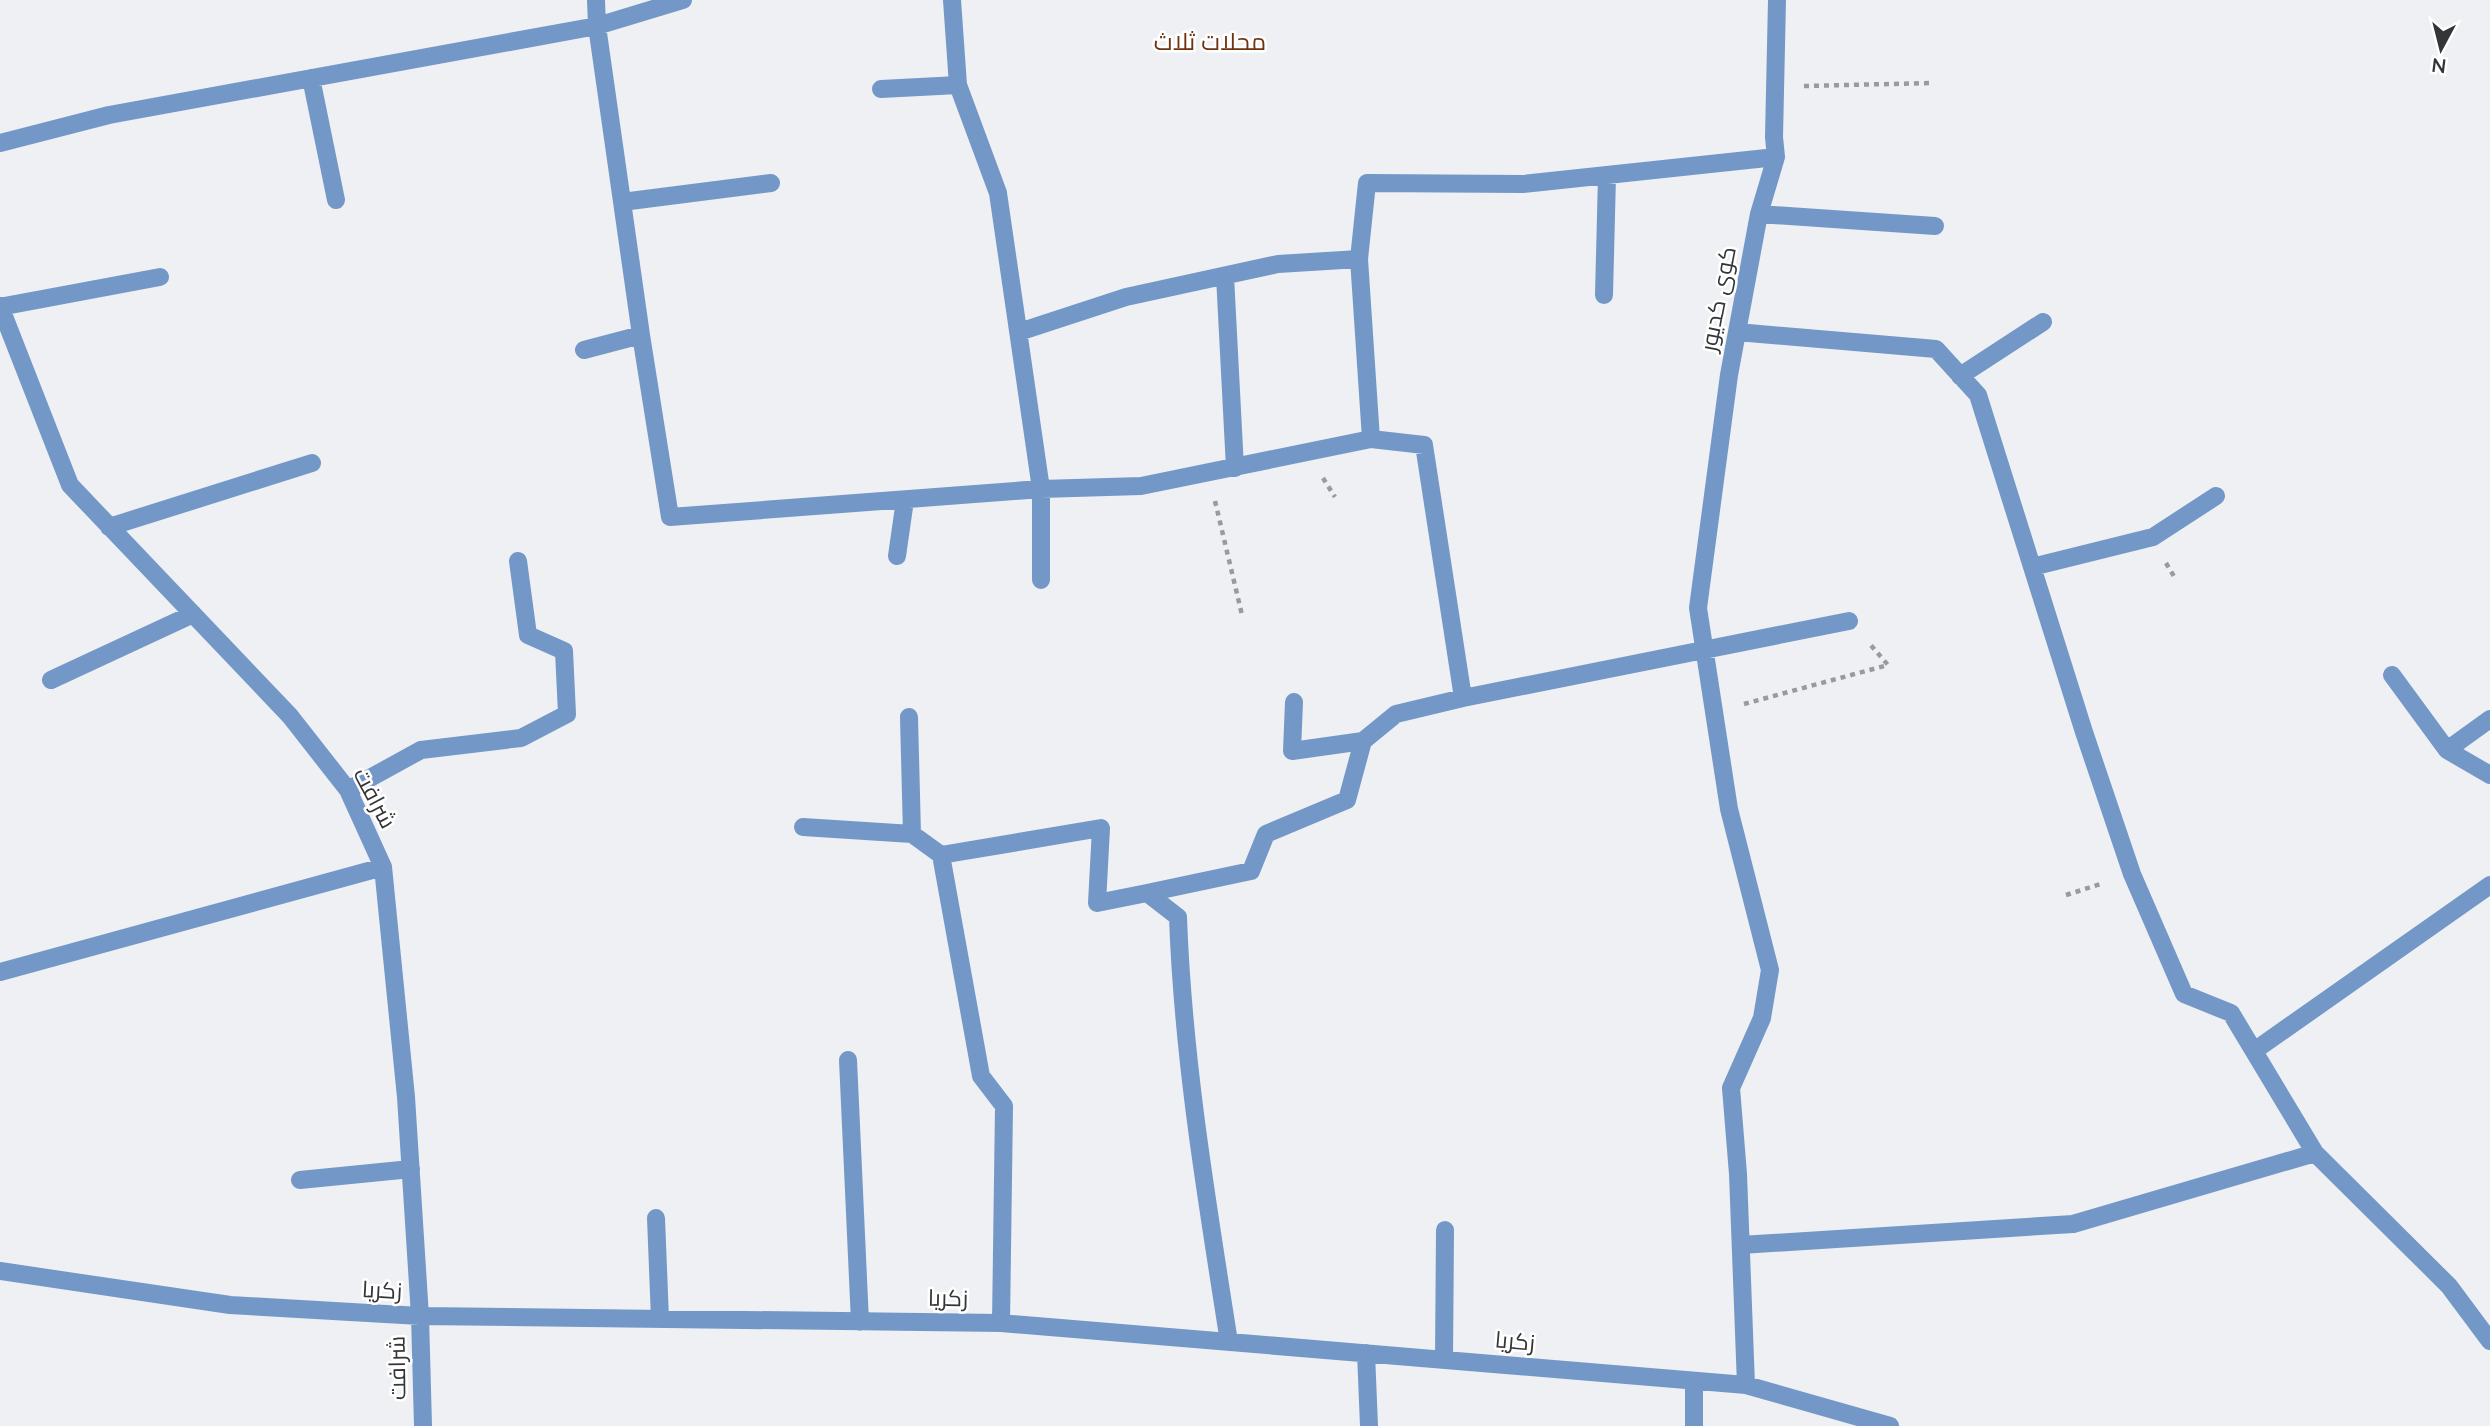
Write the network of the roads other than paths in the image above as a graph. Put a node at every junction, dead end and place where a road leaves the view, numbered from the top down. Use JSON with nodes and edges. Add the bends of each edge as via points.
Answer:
{"nodes":[{"id":1,"x":596,"y":0,"type":"edge"},
{"id":2,"x":683,"y":0,"type":"edge"},
{"id":3,"x":952,"y":0,"type":"edge"},
{"id":4,"x":1777,"y":0,"type":"edge"},
{"id":5,"x":597,"y":26,"type":"junction"},
{"id":6,"x":311,"y":78,"type":"junction"},
{"id":7,"x":958,"y":85,"type":"junction"},
{"id":8,"x":881,"y":89,"type":"dead end"},
{"id":9,"x":0,"y":143,"type":"edge"},
{"id":10,"x":1776,"y":157,"type":"junction"},
{"id":11,"x":1607,"y":176,"type":"junction"},
{"id":12,"x":771,"y":183,"type":"dead end"},
{"id":13,"x":336,"y":200,"type":"dead end"},
{"id":14,"x":622,"y":202,"type":"junction"},
{"id":15,"x":1759,"y":214,"type":"junction"},
{"id":16,"x":1935,"y":226,"type":"dead end"},
{"id":17,"x":1360,"y":259,"type":"junction"},
{"id":18,"x":1225,"y":276,"type":"junction"},
{"id":19,"x":160,"y":277,"type":"dead end"},
{"id":20,"x":1604,"y":295,"type":"dead end"},
{"id":21,"x":0,"y":306,"type":"edge"},
{"id":22,"x":2043,"y":322,"type":"dead end"},
{"id":23,"x":1019,"y":332,"type":"junction"},
{"id":24,"x":1737,"y":332,"type":"junction"},
{"id":25,"x":640,"y":335,"type":"junction"},
{"id":26,"x":584,"y":350,"type":"dead end"},
{"id":27,"x":1960,"y":376,"type":"junction"},
{"id":28,"x":1371,"y":439,"type":"junction"},
{"id":29,"x":312,"y":463,"type":"dead end"},
{"id":30,"x":1235,"y":468,"type":"junction"},
{"id":31,"x":1041,"y":489,"type":"junction"},
{"id":32,"x":2216,"y":496,"type":"dead end"},
{"id":33,"x":905,"y":500,"type":"junction"},
{"id":34,"x":109,"y":527,"type":"junction"},
{"id":35,"x":897,"y":556,"type":"dead end"},
{"id":36,"x":517,"y":561,"type":"dead end"},
{"id":37,"x":2032,"y":567,"type":"junction"},
{"id":38,"x":1041,"y":580,"type":"dead end"},
{"id":39,"x":193,"y":614,"type":"junction"},
{"id":40,"x":1849,"y":621,"type":"road end"},
{"id":41,"x":1704,"y":649,"type":"junction"},
{"id":42,"x":2392,"y":675,"type":"dead end"},
{"id":43,"x":51,"y":680,"type":"dead end"},
{"id":44,"x":1463,"y":698,"type":"junction"},
{"id":45,"x":1294,"y":702,"type":"dead end"},
{"id":46,"x":909,"y":717,"type":"dead end"},
{"id":47,"x":2490,"y":719,"type":"edge"},
{"id":48,"x":1363,"y":741,"type":"junction"},
{"id":49,"x":2447,"y":750,"type":"junction"},
{"id":50,"x":2490,"y":775,"type":"edge"},
{"id":51,"x":348,"y":790,"type":"junction"},
{"id":52,"x":803,"y":827,"type":"dead end"},
{"id":53,"x":912,"y":834,"type":"junction"},
{"id":54,"x":942,"y":855,"type":"junction"},
{"id":55,"x":383,"y":867,"type":"junction"},
{"id":56,"x":2490,"y":885,"type":"edge"},
{"id":57,"x":1147,"y":893,"type":"junction"},
{"id":58,"x":0,"y":972,"type":"edge"},
{"id":59,"x":2254,"y":1051,"type":"junction"},
{"id":60,"x":848,"y":1060,"type":"dead end"},
{"id":61,"x":2315,"y":1153,"type":"junction"},
{"id":62,"x":411,"y":1169,"type":"junction"},
{"id":63,"x":300,"y":1180,"type":"dead end"},
{"id":64,"x":656,"y":1217,"type":"dead end"},
{"id":65,"x":1444,"y":1230,"type":"dead end"},
{"id":66,"x":1741,"y":1244,"type":"junction"},
{"id":67,"x":0,"y":1271,"type":"edge"},
{"id":68,"x":420,"y":1316,"type":"junction"},
{"id":69,"x":660,"y":1319,"type":"junction"},
{"id":70,"x":860,"y":1322,"type":"junction"},
{"id":71,"x":1001,"y":1323,"type":"junction"},
{"id":72,"x":2490,"y":1341,"type":"edge"},
{"id":73,"x":1229,"y":1342,"type":"junction"},
{"id":74,"x":1366,"y":1353,"type":"junction"},
{"id":75,"x":1444,"y":1360,"type":"junction"},
{"id":76,"x":1694,"y":1381,"type":"junction"},
{"id":77,"x":1746,"y":1385,"type":"junction"},
{"id":78,"x":423,"y":1426,"type":"edge"},
{"id":79,"x":1369,"y":1426,"type":"edge"},
{"id":80,"x":1694,"y":1426,"type":"edge"},
{"id":81,"x":1890,"y":1426,"type":"edge"}],
"edges":[{"from":1,"to":5,"type":"street"},
{"from":2,"to":5,"type":"street"},
{"from":3,"to":7,"type":"street"},
{"from":4,"to":10,"type":"street","name":"کوی کدیور"},
{"from":5,"to":6,"type":"street"},
{"from":5,"to":14,"type":"street"},
{"from":6,"to":9,"type":"street","via":[[109,115]]},
{"from":6,"to":13,"type":"street"},
{"from":7,"to":8,"type":"street"},
{"from":7,"to":23,"type":"street","via":[[998,193]]},
{"from":10,"to":11,"type":"street"},
{"from":10,"to":15,"type":"street","name":"کوی کدیور"},
{"from":11,"to":17,"type":"street","via":[[1523,184],[1367,183]]},
{"from":11,"to":20,"type":"street"},
{"from":12,"to":14,"type":"street"},
{"from":14,"to":25,"type":"street"},
{"from":15,"to":16,"type":"street"},
{"from":15,"to":24,"type":"street","name":"کوی کدیور"},
{"from":17,"to":18,"type":"street","via":[[1278,264]]},
{"from":17,"to":28,"type":"street"},
{"from":18,"to":23,"type":"street","via":[[1126,297]]},
{"from":18,"to":30,"type":"street"},
{"from":19,"to":21,"type":"street"},
{"from":21,"to":34,"type":"street","name":"شرافت","via":[[70,485]]},
{"from":22,"to":27,"type":"street"},
{"from":23,"to":31,"type":"street"},
{"from":24,"to":27,"type":"street","via":[[1936,349]]},
{"from":24,"to":41,"type":"street","name":"کوی کدیور","via":[[1698,608]]},
{"from":25,"to":26,"type":"street"},
{"from":25,"to":33,"type":"street","via":[[670,517]]},
{"from":27,"to":37,"type":"street","via":[[1978,395]]},
{"from":28,"to":30,"type":"street"},
{"from":28,"to":44,"type":"street","via":[[1424,446]]},
{"from":29,"to":34,"type":"street"},
{"from":30,"to":31,"type":"street","via":[[1141,486]]},
{"from":31,"to":33,"type":"street"},
{"from":31,"to":38,"type":"street"},
{"from":32,"to":37,"type":"street","via":[[2153,537]]},
{"from":33,"to":35,"type":"street"},
{"from":34,"to":39,"type":"street","name":"شرافت"},
{"from":36,"to":51,"type":"street","via":[[528,635],[564,651],[567,714],[521,738],[421,750]]},
{"from":37,"to":59,"type":"street","via":[[2132,874],[2184,994],[2231,1013]]},
{"from":39,"to":43,"type":"street"},
{"from":39,"to":51,"type":"street","name":"شرافت","via":[[290,716]]},
{"from":40,"to":41,"type":"street"},
{"from":41,"to":44,"type":"street"},
{"from":41,"to":66,"type":"street","name":"کوی کدیور","via":[[1729,808],[1770,970],[1762,1018],[1731,1088]]},
{"from":42,"to":49,"type":"street"},
{"from":44,"to":48,"type":"street","via":[[1395,714]]},
{"from":45,"to":48,"type":"street","via":[[1292,751]]},
{"from":46,"to":53,"type":"street"},
{"from":47,"to":49,"type":"street"},
{"from":48,"to":57,"type":"street","via":[[1347,800],[1266,834],[1251,871]]},
{"from":49,"to":50,"type":"street"},
{"from":51,"to":55,"type":"street","name":"شرافت"},
{"from":52,"to":53,"type":"street"},
{"from":53,"to":54,"type":"street"},
{"from":54,"to":57,"type":"street","via":[[1101,828],[1097,903]]},
{"from":54,"to":71,"type":"street","via":[[981,1076],[1004,1106]]},
{"from":55,"to":58,"type":"street"},
{"from":55,"to":62,"type":"street","name":"شرافت"},
{"from":56,"to":59,"type":"street"},
{"from":57,"to":73,"type":"street","via":[[1178,917],[1180,989],[1197,1141]]},
{"from":59,"to":61,"type":"street"},
{"from":60,"to":70,"type":"street"},
{"from":61,"to":66,"type":"street","via":[[2073,1223]]},
{"from":61,"to":72,"type":"street","via":[[2449,1286]]},
{"from":62,"to":63,"type":"street"},
{"from":62,"to":68,"type":"street","name":"شرافت"},
{"from":64,"to":69,"type":"street"},
{"from":65,"to":75,"type":"street"},
{"from":66,"to":77,"type":"street","name":"کوی کدیور"},
{"from":67,"to":68,"type":"street","name":"زکریا","via":[[230,1305]]},
{"from":68,"to":69,"type":"street","name":"زکریا"},
{"from":68,"to":78,"type":"street","name":"شرافت"},
{"from":69,"to":70,"type":"street","name":"زکریا"},
{"from":70,"to":71,"type":"street","name":"زکریا"},
{"from":71,"to":73,"type":"street","name":"زکریا"},
{"from":73,"to":74,"type":"street","name":"زکریا"},
{"from":74,"to":75,"type":"street","name":"زکریا"},
{"from":74,"to":79,"type":"street"},
{"from":75,"to":76,"type":"street","name":"زکریا"},
{"from":76,"to":77,"type":"street","name":"زکریا"},
{"from":76,"to":80,"type":"street"},
{"from":77,"to":81,"type":"street","name":"زکریا"}]}
